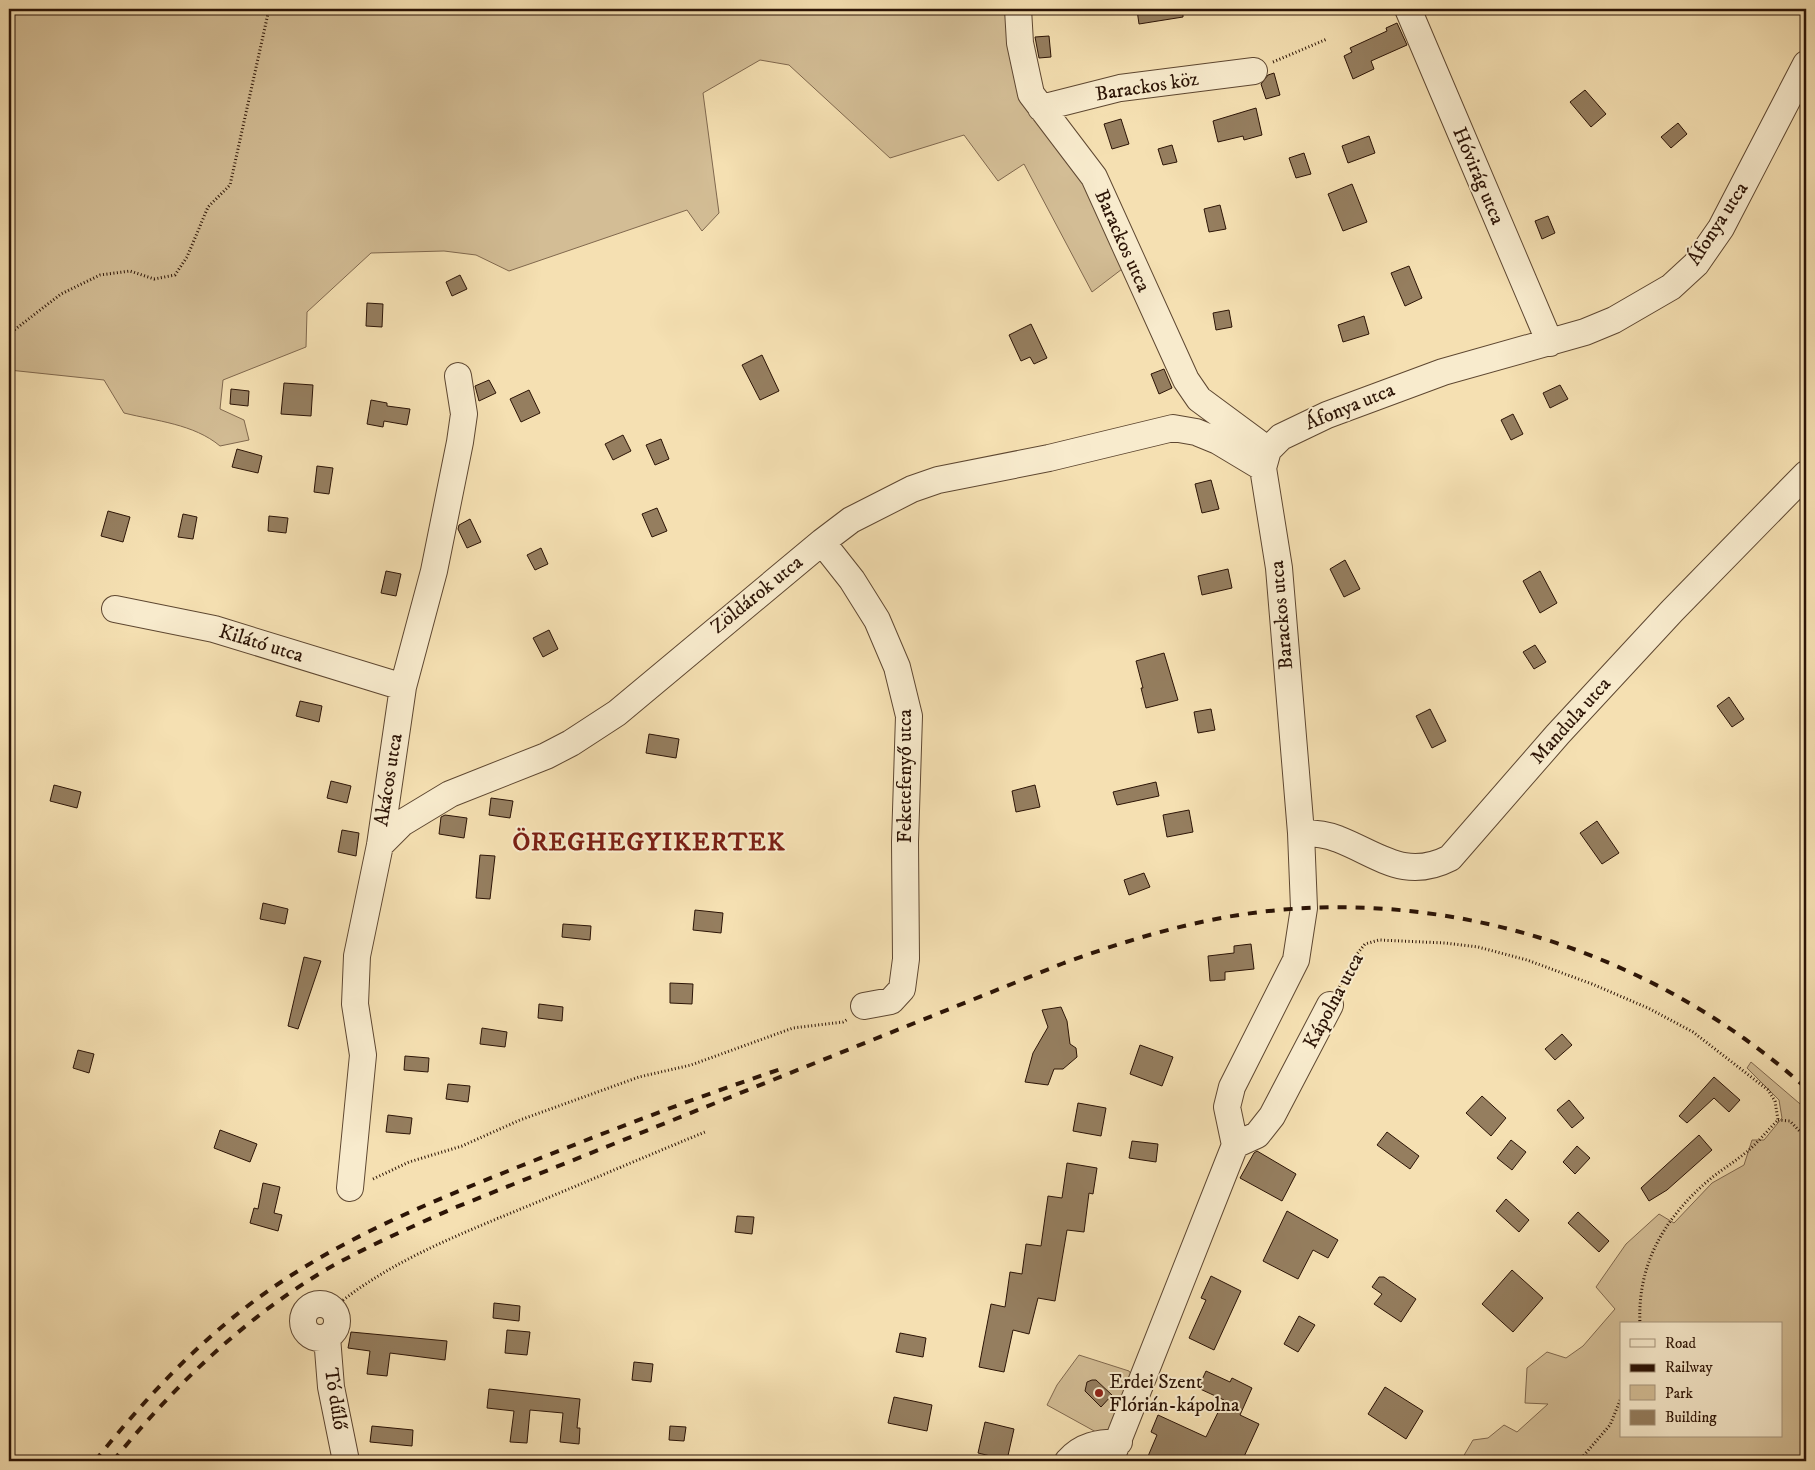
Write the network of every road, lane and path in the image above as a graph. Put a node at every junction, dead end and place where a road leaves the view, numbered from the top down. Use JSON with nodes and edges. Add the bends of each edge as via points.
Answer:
{"nodes":[{"id":1,"x":269,"y":9,"type":"edge"},
{"id":2,"x":1018,"y":9,"type":"edge"},
{"id":3,"x":1408,"y":9,"type":"edge"},
{"id":4,"x":1327,"y":38,"type":"dead end"},
{"id":5,"x":1806,"y":64,"type":"edge"},
{"id":6,"x":1254,"y":71,"type":"joint"},
{"id":7,"x":1041,"y":108,"type":"junction"},
{"id":8,"x":9,"y":334,"type":"edge"},
{"id":9,"x":1550,"y":343,"type":"junction"},
{"id":10,"x":458,"y":376,"type":"dead end"},
{"id":11,"x":1265,"y":459,"type":"junction"},
{"id":12,"x":1806,"y":474,"type":"edge"},
{"id":13,"x":822,"y":542,"type":"junction"},
{"id":14,"x":115,"y":609,"type":"dead end"},
{"id":15,"x":403,"y":687,"type":"junction"},
{"id":16,"x":1301,"y":832,"type":"junction"},
{"id":17,"x":380,"y":845,"type":"junction"},
{"id":18,"x":1330,"y":1005,"type":"joint"},
{"id":19,"x":864,"y":1006,"type":"joint"},
{"id":20,"x":1778,"y":1120,"type":"junction"},
{"id":21,"x":705,"y":1132,"type":"dead end"},
{"id":22,"x":1806,"y":1138,"type":"edge"},
{"id":23,"x":1235,"y":1145,"type":"junction"},
{"id":24,"x":350,"y":1188,"type":"joint"},
{"id":25,"x":332,"y":1309,"type":"joint"},
{"id":26,"x":1640,"y":1322,"type":"edge"},
{"id":27,"x":1620,"y":1400,"type":"edge"},
{"id":28,"x":1114,"y":1451,"type":"edge"},
{"id":29,"x":346,"y":1461,"type":"edge"},
{"id":30,"x":1068,"y":1461,"type":"edge"},
{"id":31,"x":1579,"y":1461,"type":"edge"}],
"edges":[{"from":1,"to":8,"type":"path","via":[[230,185],[208,207],[187,257],[174,275],[154,279],[130,271],[100,275],[61,294]]},
{"from":2,"to":7,"type":"street","name":"Barackos utca","via":[[1020,43],[1031,94]]},
{"from":3,"to":9,"type":"street","name":"Hóvirág utca"},
{"from":4,"to":6,"type":"path"},
{"from":5,"to":9,"type":"street","name":"Áfonya utca","via":[[1721,228],[1696,264],[1671,287],[1639,307]]},
{"from":6,"to":7,"type":"street","name":"Barackos köz","via":[[1120,88]]},
{"from":7,"to":11,"type":"street","name":"Barackos utca","via":[[1094,177],[1186,380],[1199,399]]},
{"from":9,"to":11,"type":"street","name":"Áfonya utca","via":[[1484,360],[1327,414],[1281,437]]},
{"from":10,"to":15,"type":"street","name":"Akácos utca","via":[[464,414],[460,442],[434,571]]},
{"from":11,"to":13,"type":"street","name":"Zöldárok utca","via":[[1196,432],[1173,428],[1049,458],[938,480],[912,489],[851,520]]},
{"from":11,"to":16,"type":"street","name":"Barackos utca","via":[[1280,568]]},
{"from":12,"to":16,"type":"street","name":"Mandula utca","via":[[1665,618],[1450,858],[1436,865],[1396,866],[1339,839]]},
{"from":13,"to":17,"type":"street","name":"Zöldárok utca","via":[[616,713],[546,756],[450,794],[402,823]]},
{"from":13,"to":19,"type":"street","name":"Feketefenyő utca","via":[[852,580],[877,620],[897,667],[909,716],[904,842],[906,959],[902,989],[891,1001]]},
{"from":14,"to":15,"type":"street","name":"Kilátó utca","via":[[214,629]]},
{"from":15,"to":17,"type":"street","name":"Akácos utca"},
{"from":16,"to":23,"type":"street","via":[[1304,908],[1296,960],[1232,1087],[1227,1107]]},
{"from":17,"to":24,"type":"street","name":"Akácos utca","via":[[357,956],[355,1004],[363,1055]]},
{"from":18,"to":20,"type":"path","name":"Kápolna utca","via":[[1365,944],[1379,940],[1478,947],[1555,971],[1648,1008],[1693,1032],[1768,1090],[1775,1100]]},
{"from":18,"to":23,"type":"street","name":"Kápolna utca","via":[[1272,1116],[1257,1135]]},
{"from":19,"to":24,"type":"path","via":[[843,1022],[794,1028],[691,1065],[639,1077],[520,1120],[462,1146],[409,1162]]},
{"from":20,"to":22,"type":"path","via":[[1790,1121]]},
{"from":20,"to":26,"type":"path","via":[[1749,1150],[1708,1181],[1673,1217],[1648,1259],[1639,1301]]},
{"from":21,"to":25,"type":"path","via":[[452,1237],[383,1273]]},
{"from":23,"to":28,"type":"street"},
{"from":25,"to":29,"type":"street","name":"Tó dűlő","via":[[323,1304],[312,1305],[304,1314],[303,1325],[310,1335],[327,1337],[331,1387]]},
{"from":27,"to":31,"type":"path","via":[[1610,1425]]},
{"from":28,"to":30,"type":"street","via":[[1096,1443],[1076,1452]]}]}
